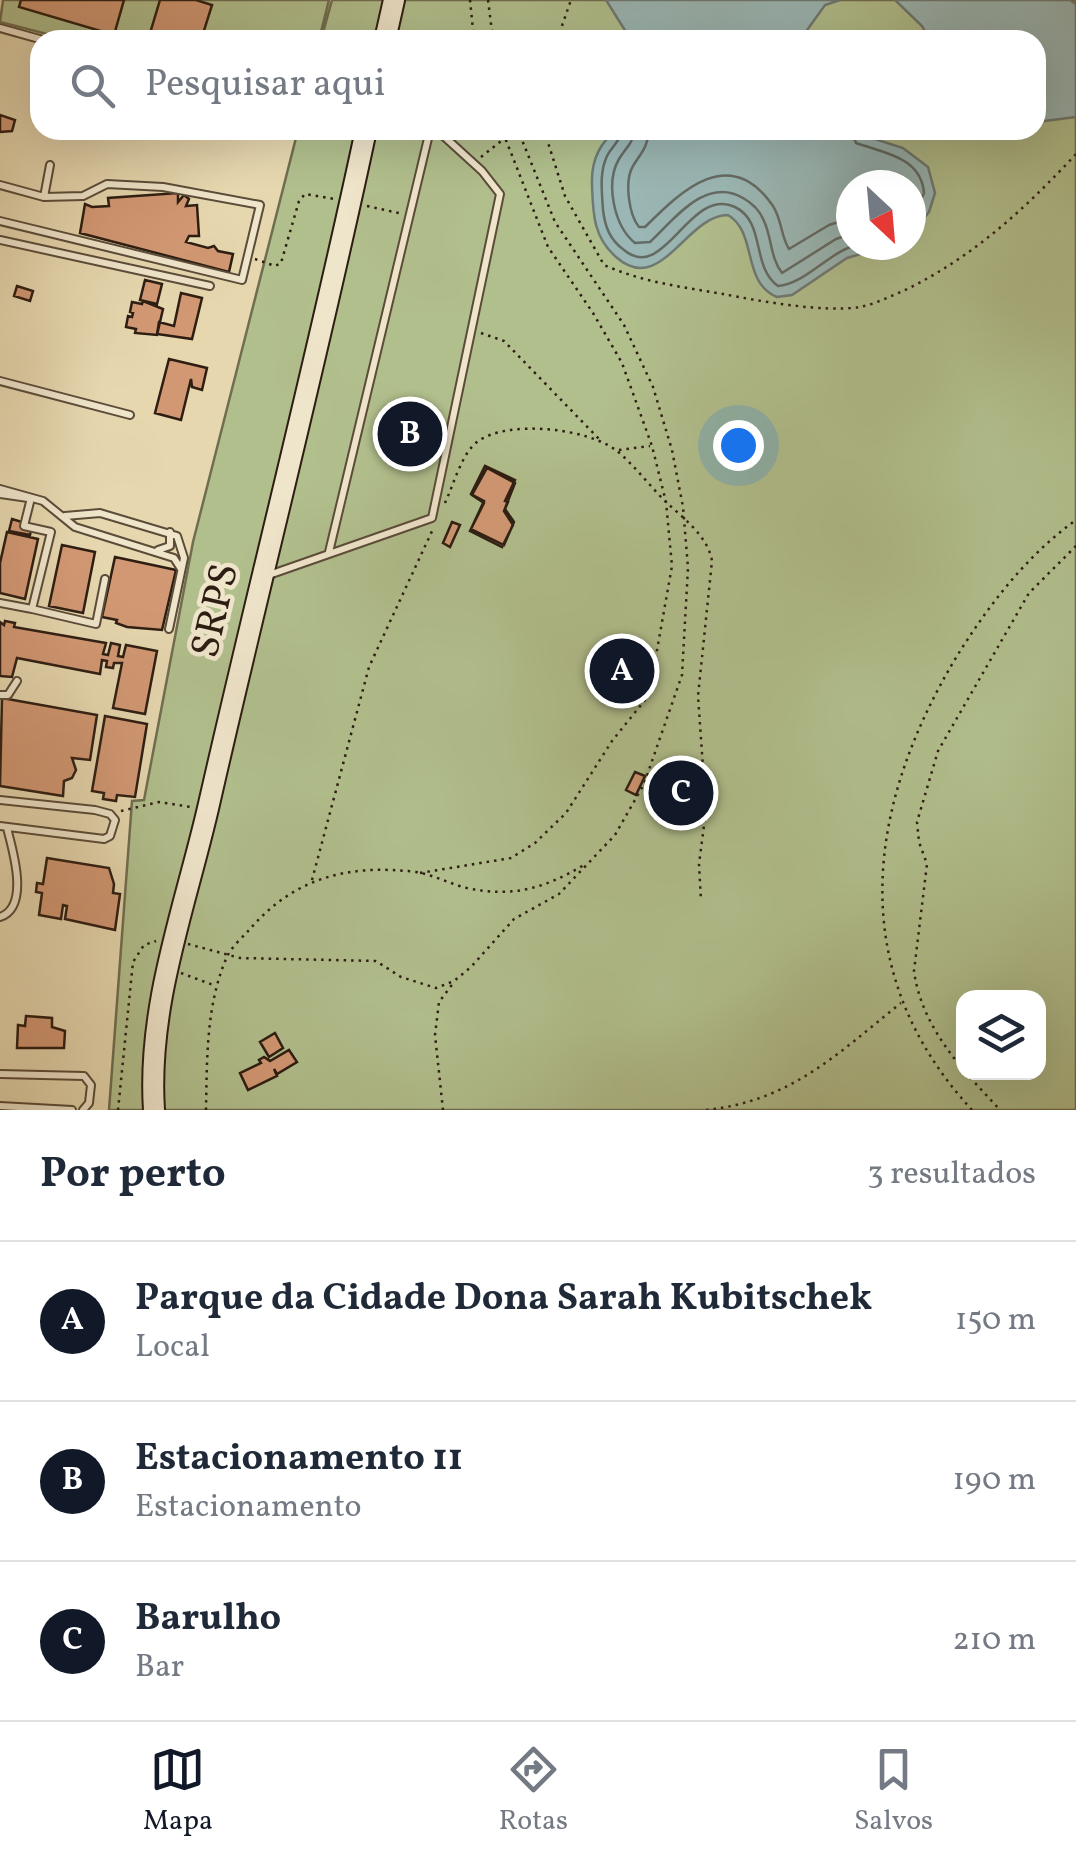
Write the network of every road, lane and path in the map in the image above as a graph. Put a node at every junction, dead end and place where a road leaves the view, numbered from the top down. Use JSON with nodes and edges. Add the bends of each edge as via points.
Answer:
{"nodes":[{"id":1,"x":394,"y":0,"type":"edge"},
{"id":2,"x":470,"y":0,"type":"edge"},
{"id":3,"x":488,"y":0,"type":"edge"},
{"id":4,"x":571,"y":0,"type":"edge"},
{"id":5,"x":0,"y":28,"type":"edge"},
{"id":6,"x":387,"y":30,"type":"edge"},
{"id":7,"x":473,"y":30,"type":"edge"},
{"id":8,"x":491,"y":30,"type":"edge"},
{"id":9,"x":561,"y":30,"type":"edge"},
{"id":10,"x":30,"y":36,"type":"edge"},
{"id":11,"x":364,"y":140,"type":"edge"},
{"id":12,"x":430,"y":140,"type":"edge"},
{"id":13,"x":445,"y":140,"type":"edge"},
{"id":14,"x":504,"y":140,"type":"edge"},
{"id":15,"x":505,"y":140,"type":"edge"},
{"id":16,"x":521,"y":140,"type":"edge"},
{"id":17,"x":547,"y":140,"type":"edge"},
{"id":18,"x":1076,"y":154,"type":"edge"},
{"id":19,"x":474,"y":163,"type":"junction"},
{"id":20,"x":50,"y":165,"type":"dead end"},
{"id":21,"x":0,"y":185,"type":"edge"},
{"id":22,"x":44,"y":197,"type":"junction"},
{"id":23,"x":351,"y":202,"type":"junction"},
{"id":24,"x":410,"y":215,"type":"junction"},
{"id":25,"x":0,"y":221,"type":"edge"},
{"id":26,"x":0,"y":240,"type":"edge"},
{"id":27,"x":247,"y":257,"type":"junction"},
{"id":28,"x":210,"y":286,"type":"dead end"},
{"id":29,"x":471,"y":331,"type":"junction"},
{"id":30,"x":0,"y":381,"type":"edge"},
{"id":31,"x":130,"y":416,"type":"dead end"},
{"id":32,"x":601,"y":441,"type":"junction"},
{"id":33,"x":652,"y":446,"type":"junction"},
{"id":34,"x":616,"y":450,"type":"junction"},
{"id":35,"x":0,"y":491,"type":"edge"},
{"id":36,"x":30,"y":498,"type":"junction"},
{"id":37,"x":666,"y":502,"type":"junction"},
{"id":38,"x":53,"y":507,"type":"junction"},
{"id":39,"x":441,"y":513,"type":"dead end"},
{"id":40,"x":65,"y":516,"type":"junction"},
{"id":41,"x":684,"y":518,"type":"junction"},
{"id":42,"x":1076,"y":520,"type":"edge"},
{"id":43,"x":433,"y":530,"type":"dead end"},
{"id":44,"x":50,"y":532,"type":"junction"},
{"id":45,"x":170,"y":532,"type":"junction"},
{"id":46,"x":1076,"y":546,"type":"edge"},
{"id":47,"x":157,"y":551,"type":"junction"},
{"id":48,"x":329,"y":553,"type":"junction"},
{"id":49,"x":181,"y":569,"type":"junction"},
{"id":50,"x":260,"y":578,"type":"junction"},
{"id":51,"x":105,"y":579,"type":"dead end"},
{"id":52,"x":0,"y":603,"type":"edge"},
{"id":53,"x":32,"y":609,"type":"junction"},
{"id":54,"x":169,"y":629,"type":"dead end"},
{"id":55,"x":17,"y":681,"type":"dead end"},
{"id":56,"x":0,"y":695,"type":"edge"},
{"id":57,"x":0,"y":800,"type":"edge"},
{"id":58,"x":208,"y":811,"type":"junction"},
{"id":59,"x":110,"y":814,"type":"junction"},
{"id":60,"x":4,"y":827,"type":"edge"},
{"id":61,"x":589,"y":862,"type":"junction"},
{"id":62,"x":420,"y":873,"type":"junction"},
{"id":63,"x":312,"y":880,"type":"junction"},
{"id":64,"x":701,"y":902,"type":"dead end"},
{"id":65,"x":0,"y":917,"type":"edge"},
{"id":66,"x":174,"y":940,"type":"junction"},
{"id":67,"x":227,"y":955,"type":"junction"},
{"id":68,"x":167,"y":968,"type":"junction"},
{"id":69,"x":454,"y":981,"type":"junction"},
{"id":70,"x":218,"y":986,"type":"junction"},
{"id":71,"x":902,"y":1002,"type":"junction"},
{"id":72,"x":956,"y":1060,"type":"edge"},
{"id":73,"x":0,"y":1074,"type":"edge"},
{"id":74,"x":972,"y":1080,"type":"edge"},
{"id":75,"x":0,"y":1106,"type":"edge"},
{"id":76,"x":72,"y":1110,"type":"edge"},
{"id":77,"x":83,"y":1110,"type":"edge"},
{"id":78,"x":118,"y":1110,"type":"edge"},
{"id":79,"x":154,"y":1110,"type":"edge"},
{"id":80,"x":206,"y":1110,"type":"edge"},
{"id":81,"x":444,"y":1110,"type":"edge"},
{"id":82,"x":706,"y":1110,"type":"edge"},
{"id":83,"x":972,"y":1110,"type":"edge"},
{"id":84,"x":1000,"y":1110,"type":"edge"}],
"edges":[{"from":1,"to":6,"type":"main road"},
{"from":2,"to":7,"type":"path"},
{"from":3,"to":8,"type":"path"},
{"from":4,"to":9,"type":"path"},
{"from":5,"to":10,"type":"lane"},
{"from":11,"to":23,"type":"main road","name":"SRPS"},
{"from":12,"to":24,"type":"lane"},
{"from":13,"to":19,"type":"lane"},
{"from":14,"to":19,"type":"path"},
{"from":15,"to":33,"type":"path","via":[[548,247],[622,363]]},
{"from":16,"to":41,"type":"path","via":[[555,222],[624,324],[653,388]]},
{"from":17,"to":18,"type":"path","via":[[565,196],[604,265],[652,282],[750,299],[857,308],[932,277],[991,238]]},
{"from":19,"to":29,"type":"lane","via":[[500,194]]},
{"from":20,"to":22,"type":"lane"},
{"from":21,"to":22,"type":"lane"},
{"from":22,"to":27,"type":"lane","via":[[83,196],[107,184],[163,187],[260,206]]},
{"from":23,"to":24,"type":"path"},
{"from":23,"to":27,"type":"path","via":[[305,194],[281,263]]},
{"from":23,"to":50,"type":"main road","name":"SRPS"},
{"from":24,"to":48,"type":"lane"},
{"from":25,"to":27,"type":"lane","via":[[242,280]]},
{"from":26,"to":28,"type":"lane"},
{"from":29,"to":32,"type":"path","via":[[504,341]]},
{"from":29,"to":48,"type":"lane","via":[[432,518]]},
{"from":30,"to":31,"type":"lane"},
{"from":32,"to":34,"type":"path"},
{"from":32,"to":39,"type":"path","via":[[530,426],[489,434],[473,444]]},
{"from":33,"to":34,"type":"path"},
{"from":33,"to":37,"type":"path"},
{"from":34,"to":37,"type":"path"},
{"from":35,"to":36,"type":"lane"},
{"from":36,"to":38,"type":"lane"},
{"from":36,"to":44,"type":"lane","via":[[24,526]]},
{"from":37,"to":41,"type":"path"},
{"from":37,"to":62,"type":"path","via":[[672,566],[649,695],[566,813],[535,843],[511,858]]},
{"from":38,"to":40,"type":"lane"},
{"from":38,"to":44,"type":"lane"},
{"from":40,"to":45,"type":"lane","via":[[100,513]]},
{"from":40,"to":47,"type":"lane","via":[[75,527]]},
{"from":41,"to":61,"type":"path","via":[[682,675],[644,784],[615,834]]},
{"from":41,"to":64,"type":"path","via":[[712,561],[698,696],[706,810]]},
{"from":42,"to":71,"type":"path","via":[[1021,570],[968,638],[921,723],[896,786],[883,846],[883,904]]},
{"from":43,"to":63,"type":"path","via":[[369,667]]},
{"from":44,"to":53,"type":"lane"},
{"from":45,"to":47,"type":"lane","via":[[170,546]]},
{"from":45,"to":49,"type":"lane","via":[[182,544]]},
{"from":46,"to":72,"type":"path","via":[[1028,592],[969,694],[938,751],[918,822],[927,864],[916,988]]},
{"from":47,"to":49,"type":"lane"},
{"from":48,"to":50,"type":"lane"},
{"from":49,"to":54,"type":"lane"},
{"from":50,"to":58,"type":"main road","name":"SRPS"},
{"from":51,"to":53,"type":"lane","via":[[96,624]]},
{"from":52,"to":53,"type":"lane"},
{"from":55,"to":56,"type":"lane","via":[[8,696]]},
{"from":57,"to":59,"type":"lane"},
{"from":58,"to":59,"type":"path","via":[[159,802]]},
{"from":58,"to":66,"type":"main road","name":"SRPS"},
{"from":59,"to":60,"type":"lane","via":[[115,827],[104,839]]},
{"from":60,"to":65,"type":"lane","via":[[18,869],[14,907]]},
{"from":61,"to":62,"type":"path","via":[[551,884],[507,893]]},
{"from":61,"to":69,"type":"path","via":[[559,894],[514,919]]},
{"from":62,"to":63,"type":"path","via":[[368,869]]},
{"from":63,"to":67,"type":"path","via":[[256,922]]},
{"from":66,"to":67,"type":"path"},
{"from":66,"to":68,"type":"main road","name":"SRPS"},
{"from":66,"to":78,"type":"path","via":[[144,945],[133,962]]},
{"from":67,"to":69,"type":"path","via":[[360,958],[421,985]]},
{"from":67,"to":70,"type":"path"},
{"from":68,"to":70,"type":"path"},
{"from":68,"to":79,"type":"main road","name":"SRPS","via":[[153,1059]]},
{"from":69,"to":81,"type":"path","via":[[439,1002],[435,1036]]},
{"from":70,"to":80,"type":"path"},
{"from":71,"to":82,"type":"path","via":[[806,1078],[763,1099]]},
{"from":71,"to":83,"type":"path","via":[[944,1079]]},
{"from":73,"to":77,"type":"lane","via":[[84,1076],[91,1085]]},
{"from":74,"to":84,"type":"path"},
{"from":75,"to":76,"type":"lane"}]}
